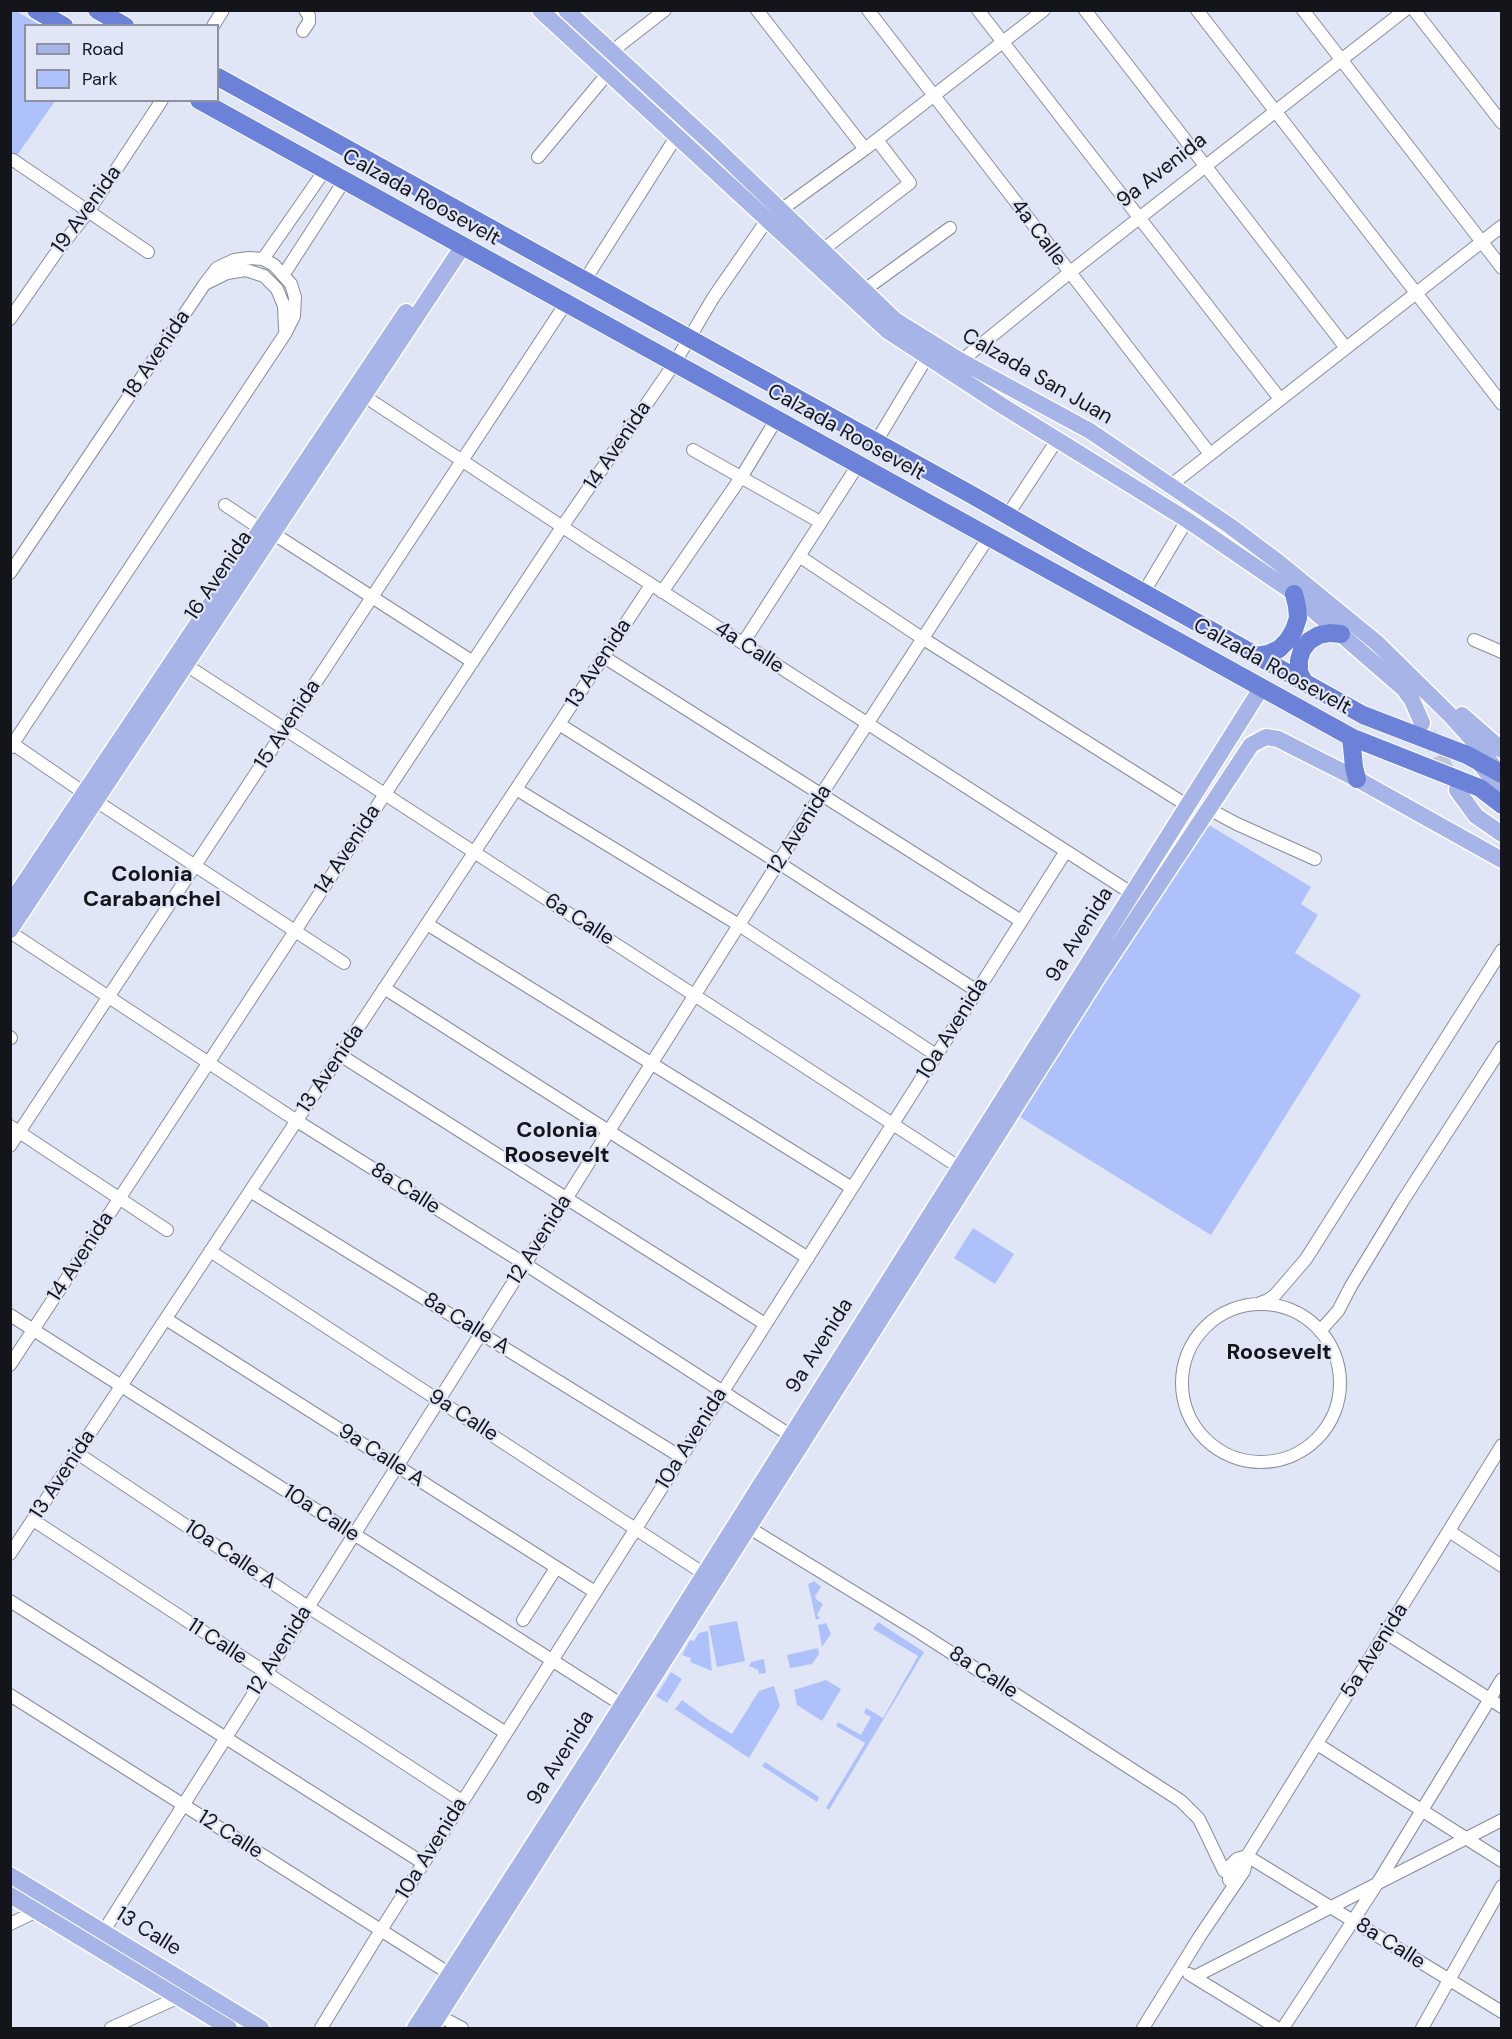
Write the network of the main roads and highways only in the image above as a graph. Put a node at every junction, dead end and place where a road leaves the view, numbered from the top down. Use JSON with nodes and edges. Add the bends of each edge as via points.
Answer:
{"nodes":[{"id":1,"x":36,"y":10,"type":"edge"},
{"id":2,"x":98,"y":10,"type":"edge"},
{"id":3,"x":540,"y":10,"type":"edge"},
{"id":4,"x":566,"y":10,"type":"edge"},
{"id":5,"x":60,"y":24,"type":"edge"},
{"id":6,"x":122,"y":24,"type":"edge"},
{"id":7,"x":219,"y":78,"type":"edge"},
{"id":8,"x":203,"y":102,"type":"edge"},
{"id":9,"x":458,"y":244,"type":"junction"},
{"id":10,"x":958,"y":368,"type":"junction"},
{"id":11,"x":267,"y":532,"type":"junction"},
{"id":12,"x":1294,"y":594,"type":"junction"},
{"id":13,"x":1341,"y":634,"type":"junction"},
{"id":14,"x":1377,"y":643,"type":"junction"},
{"id":15,"x":1256,"y":656,"type":"junction"},
{"id":16,"x":1304,"y":682,"type":"junction"},
{"id":17,"x":1262,"y":687,"type":"junction"},
{"id":18,"x":1422,"y":723,"type":"tunnel mouth"},
{"id":19,"x":1351,"y":737,"type":"junction"},
{"id":20,"x":1502,"y":750,"type":"edge"},
{"id":21,"x":1494,"y":772,"type":"edge"},
{"id":22,"x":1357,"y":779,"type":"junction"},
{"id":23,"x":1480,"y":788,"type":"junction"},
{"id":24,"x":1457,"y":790,"type":"tunnel mouth"},
{"id":25,"x":1502,"y":794,"type":"edge"},
{"id":26,"x":90,"y":797,"type":"junction"},
{"id":27,"x":1502,"y":805,"type":"edge"},
{"id":28,"x":1502,"y":834,"type":"edge"},
{"id":29,"x":1502,"y":860,"type":"edge"},
{"id":30,"x":1139,"y":898,"type":"junction"},
{"id":31,"x":10,"y":904,"type":"edge"},
{"id":32,"x":10,"y":931,"type":"edge"},
{"id":33,"x":600,"y":1752,"type":"junction"},
{"id":34,"x":10,"y":1875,"type":"edge"},
{"id":35,"x":10,"y":1895,"type":"edge"},
{"id":36,"x":99,"y":1938,"type":"junction"},
{"id":37,"x":435,"y":2022,"type":"edge"},
{"id":38,"x":229,"y":2028,"type":"edge"},
{"id":39,"x":261,"y":2028,"type":"edge"},
{"id":40,"x":415,"y":2028,"type":"edge"}],
"edges":[{"from":1,"to":5,"type":"highway"},
{"from":2,"to":6,"type":"highway"},
{"from":3,"to":10,"type":"main road","name":"Calzada San Juan","via":[[888,331],[927,357]]},
{"from":4,"to":10,"type":"main road","name":"Calzada San Juan","via":[[863,291]]},
{"from":7,"to":15,"type":"highway","name":"Calzada Roosevelt"},
{"from":8,"to":9,"type":"highway","name":"Calzada Roosevelt"},
{"from":9,"to":11,"type":"main road","name":"16 Avenida"},
{"from":9,"to":17,"type":"highway","name":"Calzada Roosevelt"},
{"from":10,"to":12,"type":"main road","name":"Calzada San Juan","via":[[1057,440],[1187,520]]},
{"from":10,"to":14,"type":"main road","name":"Calzada San Juan","via":[[1090,431],[1230,526]]},
{"from":11,"to":26,"type":"main road","name":"16 Avenida"},
{"from":11,"to":26,"type":"main road","name":"16 Avenida","via":[[186,665]]},
{"from":12,"to":13,"type":"main road","name":"Calzada San Juan"},
{"from":12,"to":15,"type":"highway","via":[[1298,618],[1288,640],[1279,649]]},
{"from":13,"to":16,"type":"highway","via":[[1319,635],[1302,650],[1299,672]]},
{"from":13,"to":18,"type":"main road","name":"Calzada San Juan","via":[[1404,689]]},
{"from":14,"to":20,"type":"main road"},
{"from":14,"to":21,"type":"main road","name":"Calzada San Juan","via":[[1450,715],[1486,755]]},
{"from":15,"to":16,"type":"highway","name":"Calzada Roosevelt"},
{"from":16,"to":21,"type":"highway","name":"Calzada Roosevelt","via":[[1363,715],[1467,755]]},
{"from":17,"to":19,"type":"highway","name":"Calzada Roosevelt"},
{"from":17,"to":30,"type":"main road","name":"9a Avenida","via":[[1188,806]]},
{"from":19,"to":22,"type":"highway"},
{"from":19,"to":23,"type":"highway","name":"Calzada Roosevelt"},
{"from":22,"to":29,"type":"main road"},
{"from":22,"to":30,"type":"main road","name":"9a Avenida","via":[[1278,739],[1262,738],[1251,745]]},
{"from":23,"to":25,"type":"main road","name":"Calzada Roosevelt","via":[[1491,786]]},
{"from":23,"to":27,"type":"highway","name":"Calzada Roosevelt"},
{"from":24,"to":28,"type":"main road","via":[[1476,816]]},
{"from":26,"to":31,"type":"main road","name":"16 Avenida"},
{"from":26,"to":32,"type":"main road","name":"16 Avenida"},
{"from":30,"to":33,"type":"main road","name":"9a Avenida"},
{"from":33,"to":37,"type":"main road","name":"9a Avenida"},
{"from":33,"to":40,"type":"main road","name":"9a Avenida"},
{"from":34,"to":36,"type":"main road","name":"13 Calle"},
{"from":35,"to":36,"type":"main road","name":"13 Calle"},
{"from":36,"to":38,"type":"main road","name":"13 Calle"},
{"from":36,"to":39,"type":"main road","name":"13 Calle"}]}
